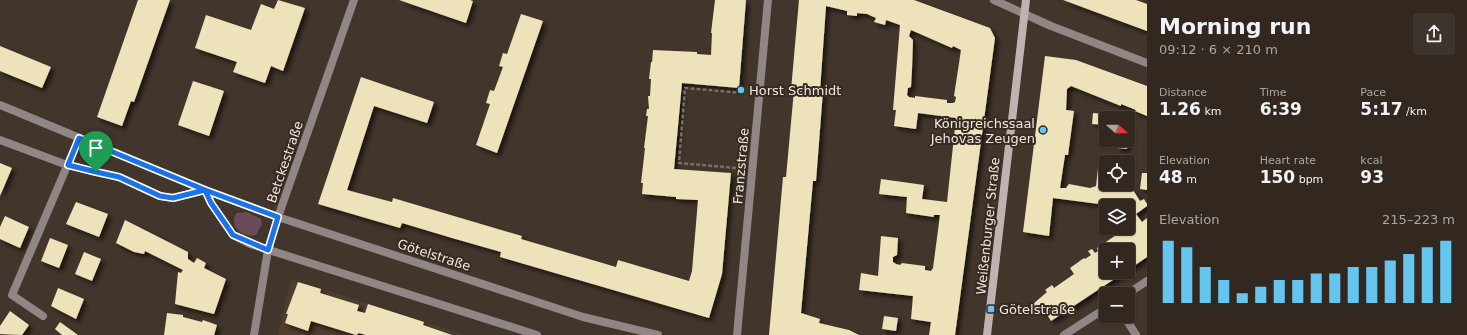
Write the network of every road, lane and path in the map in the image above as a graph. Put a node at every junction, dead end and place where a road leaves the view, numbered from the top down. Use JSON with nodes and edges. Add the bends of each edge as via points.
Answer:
{"nodes":[{"id":1,"x":354,"y":0,"type":"edge"},
{"id":2,"x":768,"y":0,"type":"edge"},
{"id":3,"x":994,"y":0,"type":"edge"},
{"id":4,"x":1026,"y":0,"type":"edge"},
{"id":5,"x":1024,"y":14,"type":"junction"},
{"id":6,"x":1147,"y":63,"type":"edge"},
{"id":7,"x":743,"y":93,"type":"dead end"},
{"id":8,"x":0,"y":105,"type":"edge"},
{"id":9,"x":79,"y":138,"type":"junction"},
{"id":10,"x":0,"y":140,"type":"edge"},
{"id":11,"x":68,"y":165,"type":"junction"},
{"id":12,"x":736,"y":168,"type":"dead end"},
{"id":13,"x":205,"y":190,"type":"junction"},
{"id":14,"x":278,"y":217,"type":"junction"},
{"id":15,"x":268,"y":250,"type":"junction"},
{"id":16,"x":1147,"y":281,"type":"edge"},
{"id":17,"x":1135,"y":289,"type":"edge"},
{"id":18,"x":1099,"y":312,"type":"edge"},
{"id":19,"x":43,"y":316,"type":"dead end"},
{"id":20,"x":1128,"y":323,"type":"edge"},
{"id":21,"x":254,"y":335,"type":"edge"},
{"id":22,"x":537,"y":335,"type":"edge"},
{"id":23,"x":658,"y":335,"type":"edge"},
{"id":24,"x":737,"y":335,"type":"edge"},
{"id":25,"x":987,"y":335,"type":"edge"},
{"id":26,"x":1064,"y":335,"type":"edge"},
{"id":27,"x":1136,"y":335,"type":"edge"}],
"edges":[{"from":1,"to":14,"type":"street","name":"Betckestraße"},
{"from":2,"to":24,"type":"street","name":"Franzstraße"},
{"from":3,"to":5,"type":"street"},
{"from":4,"to":5,"type":"street","name":"Weißenburger Straße"},
{"from":5,"to":6,"type":"street"},
{"from":5,"to":25,"type":"street","name":"Weißenburger Straße"},
{"from":7,"to":12,"type":"path","via":[[685,88],[679,163]]},
{"from":8,"to":9,"type":"street","name":"Götelstraße"},
{"from":9,"to":11,"type":"street"},
{"from":9,"to":13,"type":"street","name":"Götelstraße"},
{"from":10,"to":11,"type":"street"},
{"from":11,"to":13,"type":"street","via":[[119,177],[160,196],[173,198]]},
{"from":11,"to":19,"type":"street","via":[[12,295]]},
{"from":13,"to":14,"type":"street","name":"Götelstraße"},
{"from":13,"to":15,"type":"street","via":[[233,235]]},
{"from":14,"to":15,"type":"street","name":"Betckestraße"},
{"from":14,"to":23,"type":"street","name":"Götelstraße","via":[[583,317]]},
{"from":15,"to":21,"type":"street","name":"Betckestraße"},
{"from":15,"to":22,"type":"street"},
{"from":16,"to":17,"type":"street"},
{"from":18,"to":26,"type":"street"},
{"from":20,"to":27,"type":"street"}]}
